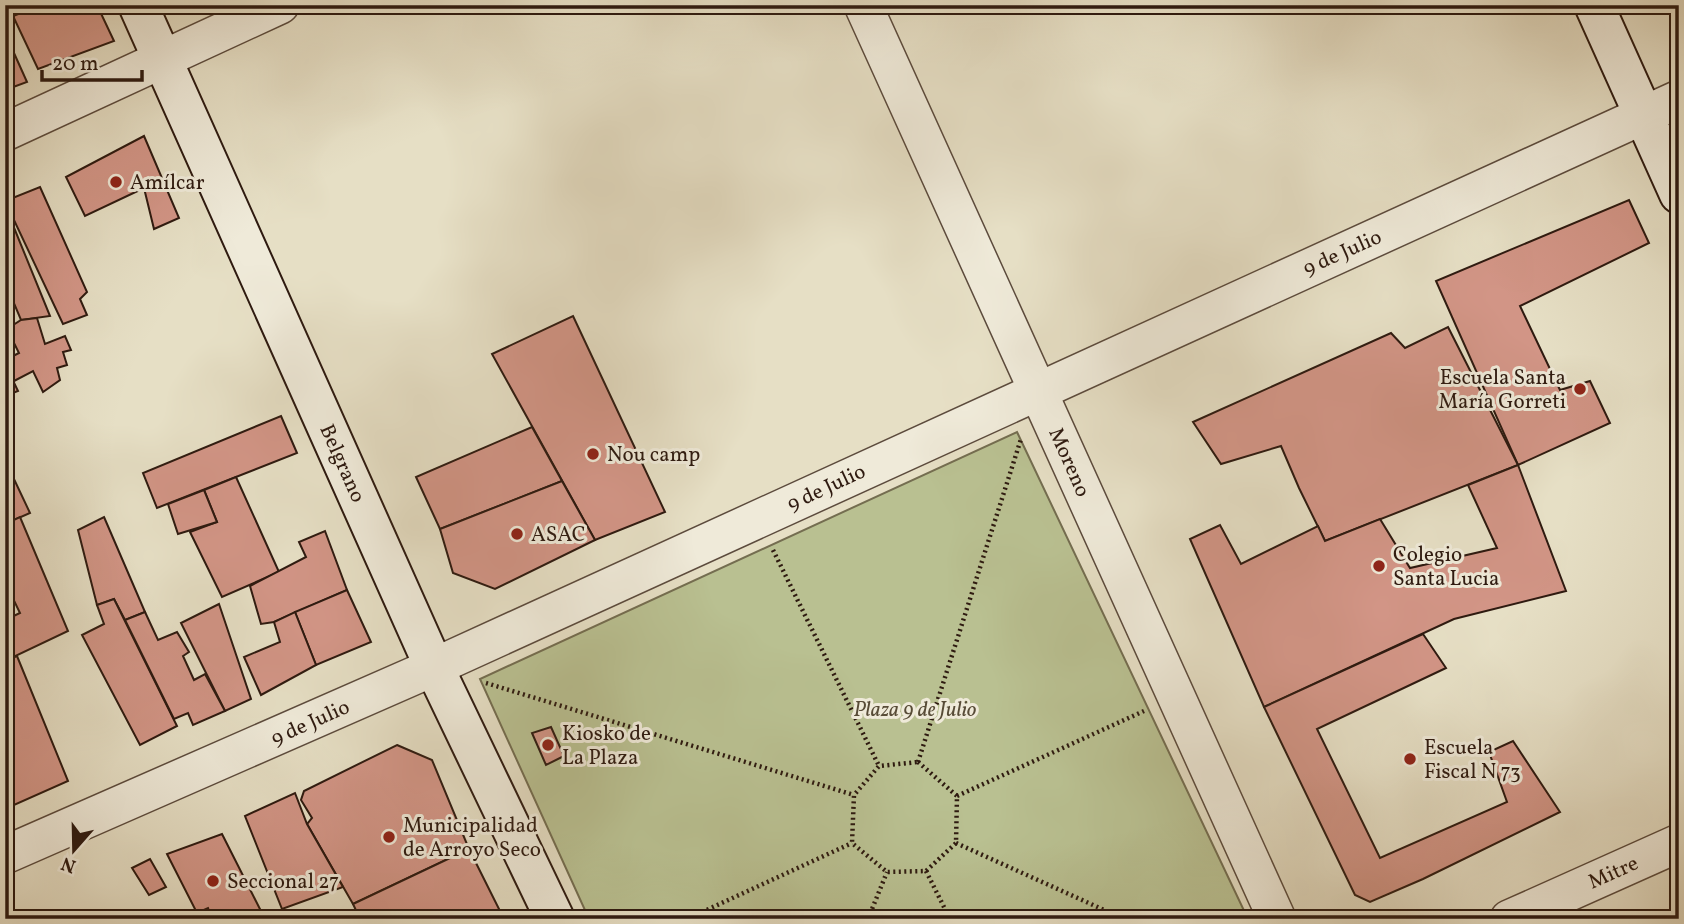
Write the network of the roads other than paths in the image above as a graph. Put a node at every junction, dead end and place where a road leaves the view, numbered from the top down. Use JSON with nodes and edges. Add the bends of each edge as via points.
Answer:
{"nodes":[{"id":1,"x":138,"y":5,"type":"edge"},
{"id":2,"x":280,"y":5,"type":"edge"},
{"id":3,"x":863,"y":5,"type":"edge"},
{"id":4,"x":1594,"y":5,"type":"edge"},
{"id":5,"x":163,"y":59,"type":"junction"},
{"id":6,"x":1679,"y":99,"type":"edge"},
{"id":7,"x":1645,"y":115,"type":"junction"},
{"id":8,"x":5,"y":132,"type":"edge"},
{"id":9,"x":1679,"y":194,"type":"edge"},
{"id":10,"x":1037,"y":390,"type":"junction"},
{"id":11,"x":435,"y":667,"type":"junction"},
{"id":12,"x":1679,"y":843,"type":"edge"},
{"id":13,"x":5,"y":855,"type":"edge"},
{"id":14,"x":555,"y":919,"type":"edge"},
{"id":15,"x":1277,"y":919,"type":"edge"},
{"id":16,"x":1509,"y":919,"type":"edge"}],
"edges":[{"from":1,"to":5,"type":"street","name":"Belgrano"},
{"from":2,"to":5,"type":"street"},
{"from":3,"to":10,"type":"street","name":"Moreno"},
{"from":4,"to":7,"type":"street"},
{"from":5,"to":8,"type":"street"},
{"from":5,"to":11,"type":"street","name":"Belgrano"},
{"from":6,"to":7,"type":"street","name":"9 de Julio"},
{"from":7,"to":9,"type":"street"},
{"from":7,"to":10,"type":"street","name":"9 de Julio"},
{"from":10,"to":11,"type":"street","name":"9 de Julio"},
{"from":10,"to":15,"type":"street","name":"Moreno"},
{"from":11,"to":13,"type":"street","name":"9 de Julio"},
{"from":11,"to":14,"type":"street","name":"Belgrano"},
{"from":12,"to":16,"type":"street","name":"Mitre"}]}
